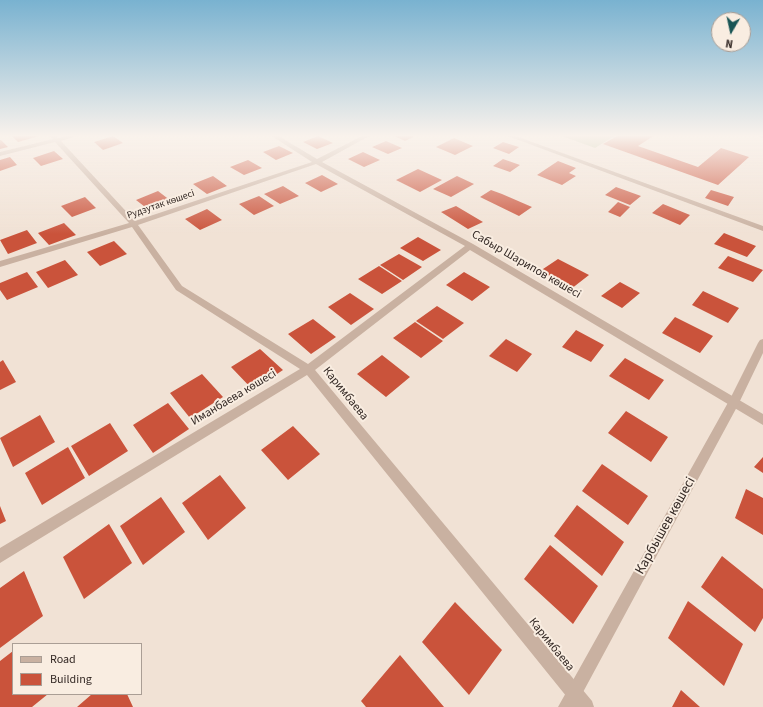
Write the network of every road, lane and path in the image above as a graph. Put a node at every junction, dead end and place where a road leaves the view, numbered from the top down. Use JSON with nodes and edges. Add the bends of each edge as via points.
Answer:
{"nodes":[{"id":1,"x":82,"y":168,"type":"edge"},
{"id":2,"x":299,"y":168,"type":"edge"},
{"id":3,"x":328,"y":168,"type":"edge"},
{"id":4,"x":598,"y":168,"type":"edge"},
{"id":5,"x":134,"y":224,"type":"junction"},
{"id":6,"x":763,"y":229,"type":"edge"},
{"id":7,"x":470,"y":246,"type":"junction"},
{"id":8,"x":0,"y":264,"type":"edge"},
{"id":9,"x":763,"y":343,"type":"edge"},
{"id":10,"x":308,"y":369,"type":"junction"},
{"id":11,"x":734,"y":402,"type":"junction"},
{"id":12,"x":763,"y":420,"type":"edge"},
{"id":13,"x":0,"y":556,"type":"edge"},
{"id":14,"x":574,"y":694,"type":"junction"},
{"id":15,"x":566,"y":707,"type":"edge"},
{"id":16,"x":586,"y":707,"type":"edge"}],
"edges":[{"from":1,"to":5,"type":"street","name":"Каримбаева"},
{"from":2,"to":5,"type":"street","name":"Рудзутак көшесі"},
{"from":3,"to":7,"type":"street","name":"Сабыр Шарипов көшесі"},
{"from":4,"to":6,"type":"street"},
{"from":5,"to":8,"type":"street","name":"Рудзутак көшесі"},
{"from":5,"to":10,"type":"street","name":"Каримбаева","via":[[180,288]]},
{"from":7,"to":10,"type":"street","name":"Иманбаева көшесі"},
{"from":7,"to":11,"type":"street","name":"Сабыр Шарипов көшесі"},
{"from":9,"to":11,"type":"street","name":"Карбышев көшесі"},
{"from":10,"to":13,"type":"street","name":"Иманбаева көшесі"},
{"from":10,"to":14,"type":"street","name":"Каримбаева"},
{"from":11,"to":12,"type":"street","name":"Сабыр Шарипов көшесі"},
{"from":11,"to":14,"type":"street","name":"Карбышев көшесі"},
{"from":14,"to":15,"type":"street","name":"Карбышев көшесі"},
{"from":14,"to":16,"type":"street","name":"Каримбаева"}]}
